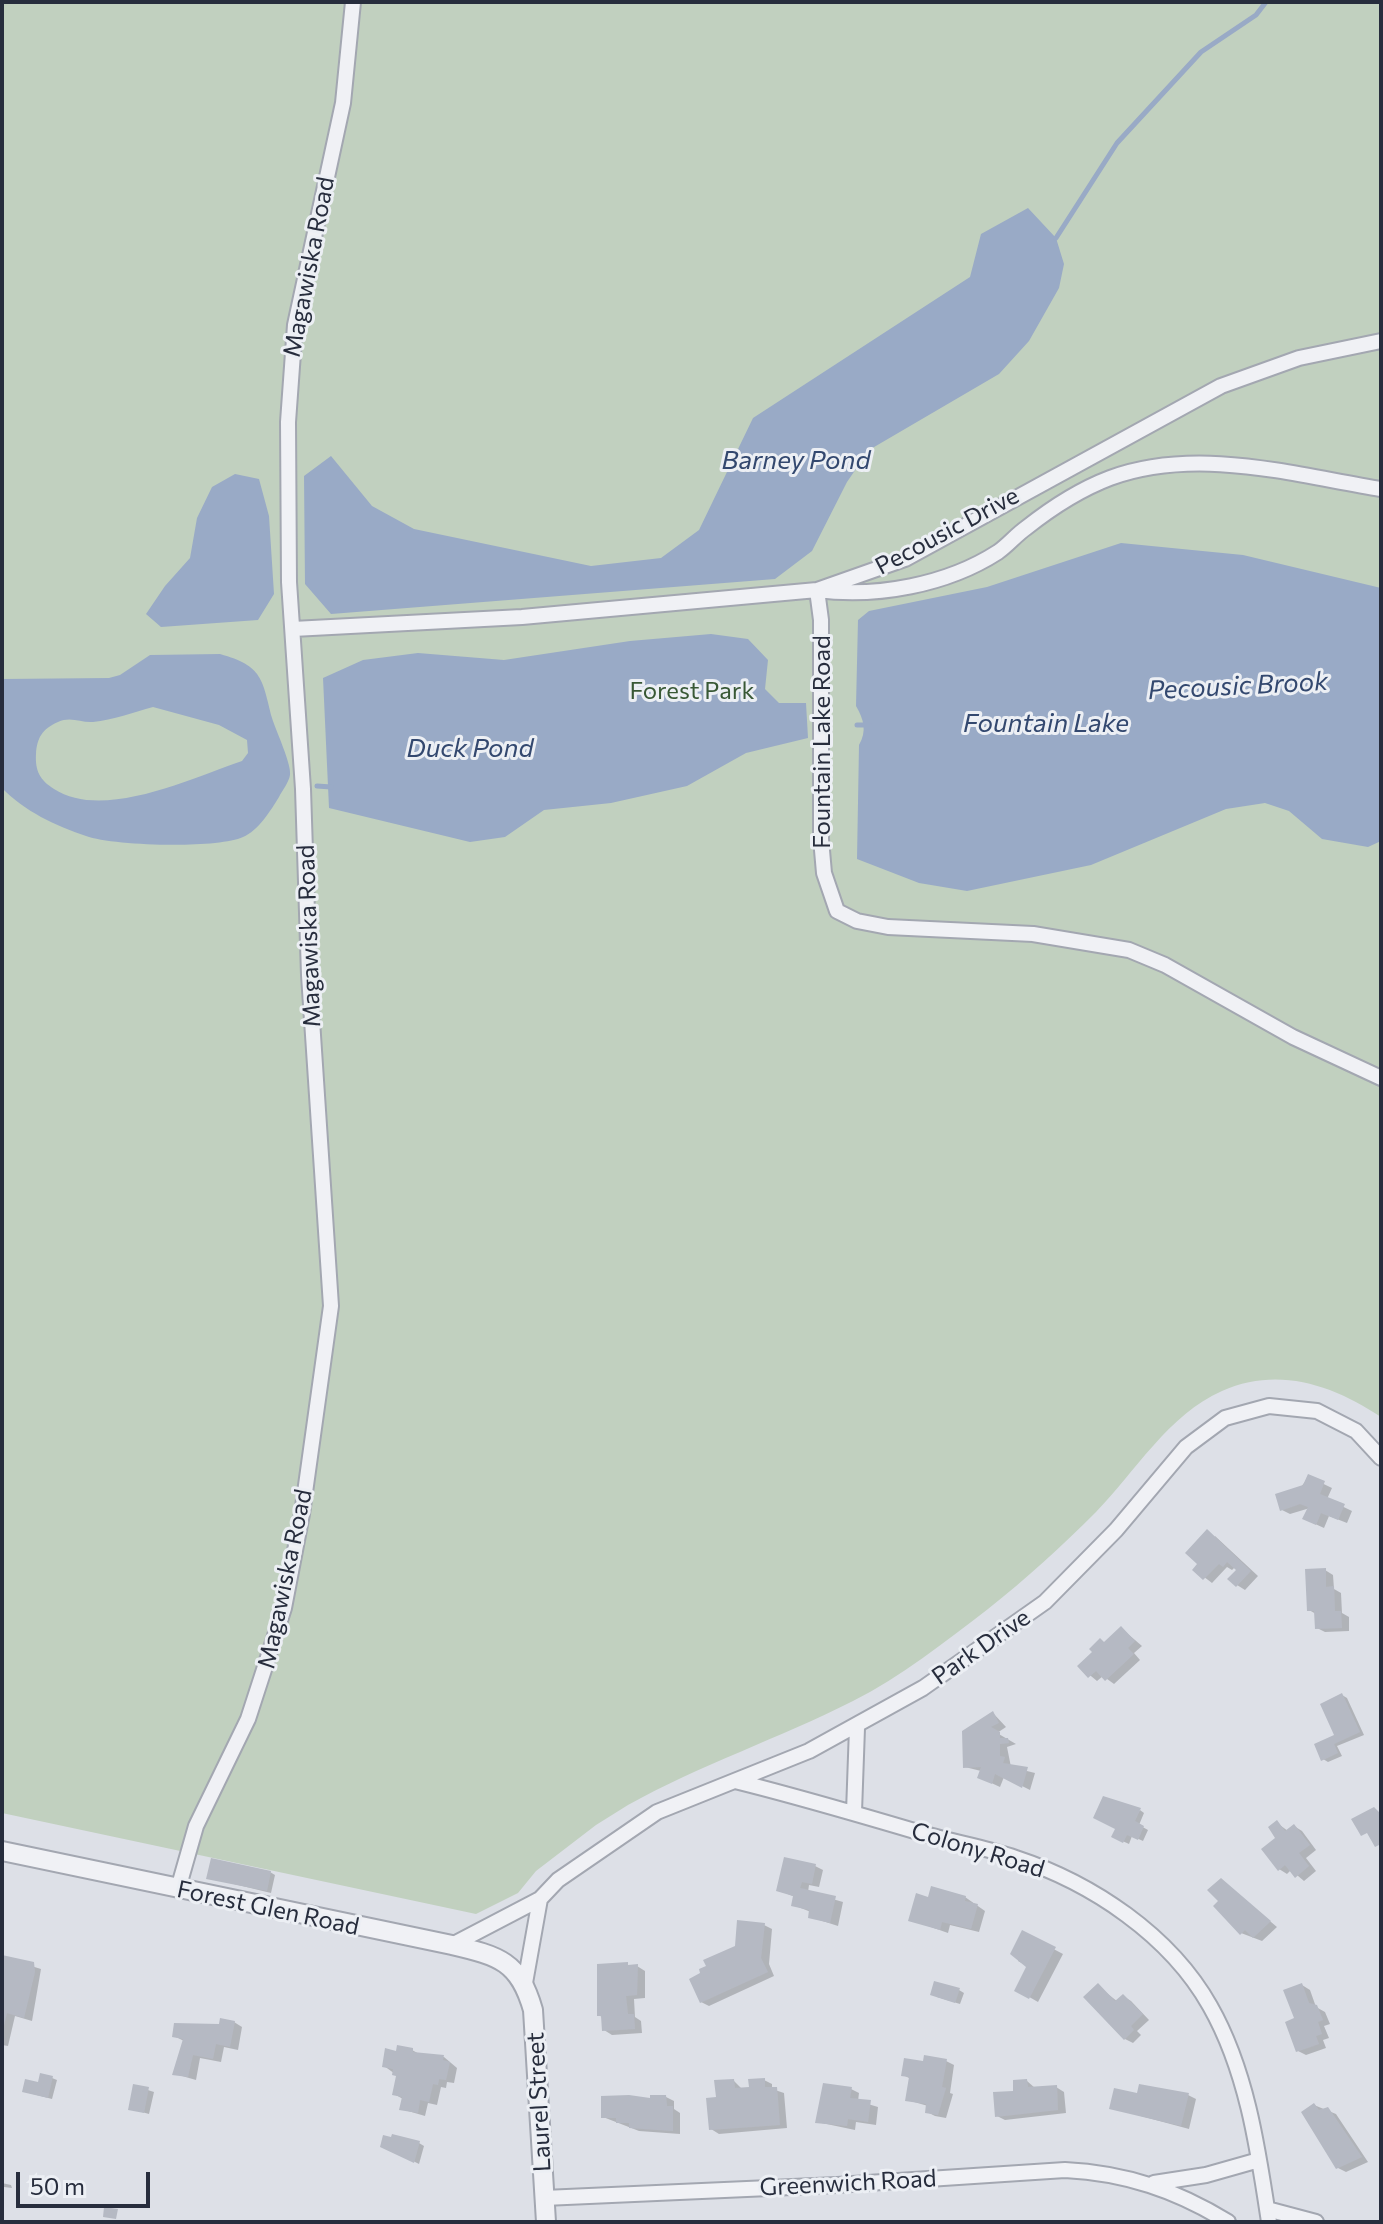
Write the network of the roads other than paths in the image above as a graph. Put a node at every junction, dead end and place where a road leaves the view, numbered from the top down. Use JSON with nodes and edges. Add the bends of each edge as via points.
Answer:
{"nodes":[{"id":1,"x":353,"y":2,"type":"edge"},
{"id":2,"x":1381,"y":341,"type":"edge"},
{"id":3,"x":1381,"y":489,"type":"edge"},
{"id":4,"x":817,"y":590,"type":"junction"},
{"id":5,"x":293,"y":629,"type":"junction"},
{"id":6,"x":1381,"y":1078,"type":"edge"},
{"id":7,"x":1380,"y":1454,"type":"edge"},
{"id":8,"x":857,"y":1728,"type":"junction"},
{"id":9,"x":735,"y":1781,"type":"junction"},
{"id":10,"x":854,"y":1812,"type":"junction"},
{"id":11,"x":2,"y":1851,"type":"edge"},
{"id":12,"x":178,"y":1889,"type":"junction"},
{"id":13,"x":540,"y":1899,"type":"junction"},
{"id":14,"x":452,"y":1945,"type":"junction"},
{"id":15,"x":525,"y":1983,"type":"junction"},
{"id":16,"x":1259,"y":2160,"type":"junction"},
{"id":17,"x":1150,"y":2184,"type":"junction"},
{"id":18,"x":544,"y":2198,"type":"junction"},
{"id":19,"x":1268,"y":2216,"type":"edge"},
{"id":20,"x":546,"y":2222,"type":"edge"},
{"id":21,"x":1228,"y":2222,"type":"edge"},
{"id":22,"x":1316,"y":2222,"type":"edge"}],
"edges":[{"from":1,"to":5,"type":"street","name":"Magawiska Road","via":[[343,103],[290,360]]},
{"from":2,"to":4,"type":"street","name":"Pecousic Drive","via":[[1299,358],[1221,386],[905,559]]},
{"from":3,"to":4,"type":"street","via":[[1248,467],[1193,463],[1148,469],[1109,478],[1061,503],[998,552],[956,571],[885,591],[853,595]]},
{"from":4,"to":5,"type":"street","name":"Pecousic Drive","via":[[536,616]]},
{"from":4,"to":6,"type":"street","name":"Fountain Lake Road","via":[[821,839],[826,881],[837,911],[888,927],[1033,934],[1129,950]]},
{"from":5,"to":12,"type":"street","name":"Magawiska Road","via":[[331,1306],[284,1608],[252,1708],[196,1826]]},
{"from":7,"to":8,"type":"street","name":"Park Drive","via":[[1356,1431],[1317,1411],[1269,1406],[1225,1418],[1186,1447],[1109,1539],[1045,1602]]},
{"from":8,"to":9,"type":"street","name":"Park Drive"},
{"from":8,"to":10,"type":"street"},
{"from":9,"to":10,"type":"street","name":"Colony Road"},
{"from":9,"to":13,"type":"street","name":"Park Drive","via":[[657,1812],[558,1880]]},
{"from":10,"to":16,"type":"street","name":"Colony Road","via":[[1002,1853],[1057,1874],[1095,1894],[1160,1944],[1193,1980],[1225,2037],[1243,2086]]},
{"from":11,"to":12,"type":"street","name":"Forest Glen Road"},
{"from":12,"to":14,"type":"street","name":"Forest Glen Road"},
{"from":13,"to":14,"type":"street","name":"Park Drive"},
{"from":13,"to":15,"type":"street"},
{"from":14,"to":15,"type":"street","name":"Forest Glen Road","via":[[491,1954]]},
{"from":15,"to":18,"type":"street","name":"Laurel Street","via":[[533,2010]]},
{"from":16,"to":17,"type":"street","name":"Greenwich Road"},
{"from":16,"to":19,"type":"street","name":"Colony Road"},
{"from":17,"to":18,"type":"street","name":"Greenwich Road","via":[[1102,2172],[1065,2170]]},
{"from":17,"to":21,"type":"street","name":"Greenwich Road"},
{"from":18,"to":20,"type":"street","name":"Laurel Street"},
{"from":19,"to":22,"type":"street"}]}
